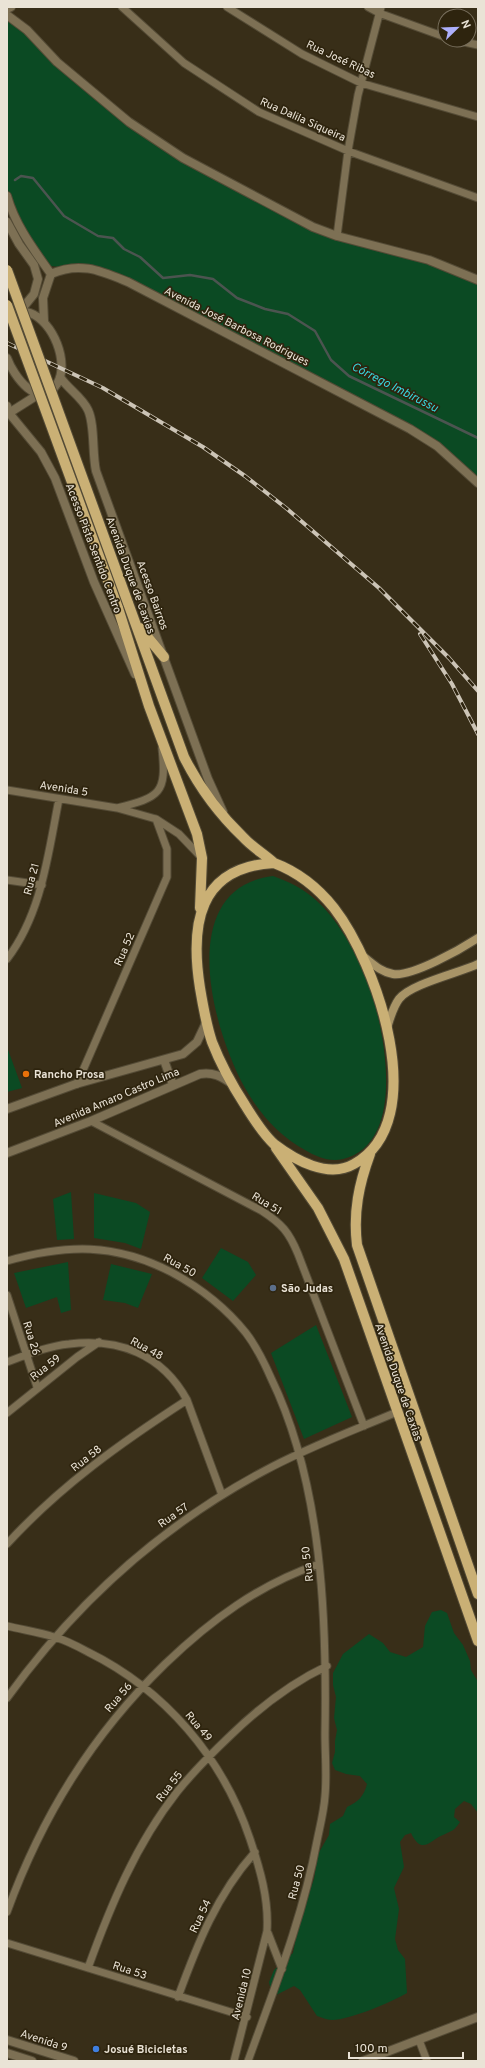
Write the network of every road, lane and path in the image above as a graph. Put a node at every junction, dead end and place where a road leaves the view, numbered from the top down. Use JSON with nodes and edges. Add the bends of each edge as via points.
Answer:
{"nodes":[{"id":1,"x":11,"y":7,"type":"edge"},
{"id":2,"x":122,"y":7,"type":"edge"},
{"id":3,"x":227,"y":7,"type":"edge"},
{"id":4,"x":368,"y":7,"type":"edge"},
{"id":5,"x":7,"y":9,"type":"edge"},
{"id":6,"x":380,"y":10,"type":"edge"},
{"id":7,"x":7,"y":15,"type":"edge"},
{"id":8,"x":437,"y":34,"type":"edge"},
{"id":9,"x":361,"y":83,"type":"junction"},
{"id":10,"x":478,"y":117,"type":"edge"},
{"id":11,"x":348,"y":151,"type":"junction"},
{"id":12,"x":7,"y":196,"type":"edge"},
{"id":13,"x":478,"y":198,"type":"edge"},
{"id":14,"x":7,"y":222,"type":"edge"},
{"id":15,"x":337,"y":236,"type":"junction"},
{"id":16,"x":7,"y":270,"type":"edge"},
{"id":17,"x":52,"y":274,"type":"junction"},
{"id":18,"x":478,"y":280,"type":"edge"},
{"id":19,"x":21,"y":310,"type":"junction"},
{"id":20,"x":8,"y":313,"type":"edge"},
{"id":21,"x":44,"y":321,"type":"junction"},
{"id":22,"x":7,"y":358,"type":"edge"},
{"id":23,"x":60,"y":377,"type":"junction"},
{"id":24,"x":39,"y":394,"type":"junction"},
{"id":25,"x":8,"y":409,"type":"edge"},
{"id":26,"x":478,"y":483,"type":"edge"},
{"id":27,"x":135,"y":623,"type":"junction"},
{"id":28,"x":164,"y":657,"type":"junction"},
{"id":29,"x":149,"y":706,"type":"junction"},
{"id":30,"x":161,"y":736,"type":"junction"},
{"id":31,"x":7,"y":790,"type":"edge"},
{"id":32,"x":60,"y":799,"type":"junction"},
{"id":33,"x":117,"y":808,"type":"junction"},
{"id":34,"x":156,"y":819,"type":"junction"},
{"id":35,"x":229,"y":823,"type":"junction"},
{"id":36,"x":202,"y":858,"type":"junction"},
{"id":37,"x":274,"y":863,"type":"junction"},
{"id":38,"x":7,"y":880,"type":"edge"},
{"id":39,"x":42,"y":885,"type":"junction"},
{"id":40,"x":199,"y":916,"type":"junction"},
{"id":41,"x":478,"y":938,"type":"edge"},
{"id":42,"x":364,"y":957,"type":"junction"},
{"id":43,"x":7,"y":959,"type":"edge"},
{"id":44,"x":478,"y":964,"type":"edge"},
{"id":45,"x":206,"y":1023,"type":"junction"},
{"id":46,"x":387,"y":1028,"type":"junction"},
{"id":47,"x":164,"y":1060,"type":"junction"},
{"id":48,"x":77,"y":1084,"type":"junction"},
{"id":49,"x":232,"y":1084,"type":"junction"},
{"id":50,"x":173,"y":1085,"type":"junction"},
{"id":51,"x":7,"y":1109,"type":"edge"},
{"id":52,"x":91,"y":1121,"type":"junction"},
{"id":53,"x":273,"y":1143,"type":"junction"},
{"id":54,"x":7,"y":1152,"type":"edge"},
{"id":55,"x":370,"y":1154,"type":"junction"},
{"id":56,"x":7,"y":1261,"type":"edge"},
{"id":57,"x":7,"y":1295,"type":"edge"},
{"id":58,"x":99,"y":1342,"type":"junction"},
{"id":59,"x":25,"y":1356,"type":"junction"},
{"id":60,"x":7,"y":1362,"type":"edge"},
{"id":61,"x":37,"y":1388,"type":"junction"},
{"id":62,"x":187,"y":1400,"type":"junction"},
{"id":63,"x":397,"y":1412,"type":"junction"},
{"id":64,"x":7,"y":1413,"type":"edge"},
{"id":65,"x":364,"y":1426,"type":"junction"},
{"id":66,"x":299,"y":1454,"type":"junction"},
{"id":67,"x":222,"y":1495,"type":"junction"},
{"id":68,"x":7,"y":1544,"type":"edge"},
{"id":69,"x":319,"y":1564,"type":"junction"},
{"id":70,"x":478,"y":1594,"type":"edge"},
{"id":71,"x":7,"y":1626,"type":"edge"},
{"id":72,"x":54,"y":1637,"type":"junction"},
{"id":73,"x":478,"y":1640,"type":"edge"},
{"id":74,"x":327,"y":1666,"type":"junction"},
{"id":75,"x":142,"y":1686,"type":"junction"},
{"id":76,"x":7,"y":1698,"type":"edge"},
{"id":77,"x":209,"y":1756,"type":"junction"},
{"id":78,"x":255,"y":1852,"type":"junction"},
{"id":79,"x":7,"y":1912,"type":"edge"},
{"id":80,"x":267,"y":1931,"type":"junction"},
{"id":81,"x":7,"y":1942,"type":"edge"},
{"id":82,"x":88,"y":1968,"type":"junction"},
{"id":83,"x":282,"y":1969,"type":"junction"},
{"id":84,"x":178,"y":1997,"type":"junction"},
{"id":85,"x":247,"y":2017,"type":"junction"},
{"id":86,"x":478,"y":2017,"type":"edge"},
{"id":87,"x":7,"y":2040,"type":"edge"},
{"id":88,"x":420,"y":2040,"type":"junction"},
{"id":89,"x":7,"y":2053,"type":"edge"},
{"id":90,"x":32,"y":2061,"type":"edge"},
{"id":91,"x":74,"y":2061,"type":"edge"},
{"id":92,"x":234,"y":2061,"type":"edge"},
{"id":93,"x":248,"y":2061,"type":"edge"},
{"id":94,"x":363,"y":2061,"type":"edge"},
{"id":95,"x":427,"y":2061,"type":"edge"}],
"edges":[{"from":1,"to":5,"type":"street"},
{"from":2,"to":11,"type":"street","name":"Rua Dalila Siqueira","via":[[184,63],[258,112]]},
{"from":3,"to":9,"type":"street","name":"Rua José Ribas","via":[[302,54]]},
{"from":4,"to":6,"type":"street"},
{"from":6,"to":8,"type":"street"},
{"from":6,"to":9,"type":"street"},
{"from":7,"to":15,"type":"street","via":[[27,30],[57,62],[128,122],[156,141],[313,227]]},
{"from":9,"to":10,"type":"street","name":"Rua José Ribas"},
{"from":9,"to":11,"type":"street"},
{"from":11,"to":13,"type":"street","name":"Rua Dalila Siqueira"},
{"from":11,"to":15,"type":"street"},
{"from":12,"to":17,"type":"street","via":[[25,236]]},
{"from":14,"to":19,"type":"street","via":[[34,264],[38,278],[34,294]]},
{"from":15,"to":18,"type":"street","via":[[428,260]]},
{"from":16,"to":27,"type":"main road","name":"Avenida Duque de Caxias","bridge":true},
{"from":17,"to":21,"type":"street","via":[[43,298]]},
{"from":17,"to":26,"type":"street","name":"Avenida José Barbosa Rodrigues","via":[[64,268],[74,267],[93,269],[128,282],[410,429],[437,446]]},
{"from":19,"to":20,"type":"street"},
{"from":19,"to":21,"type":"street","via":[[37,315]]},
{"from":20,"to":29,"type":"main road","bridge":true,"via":[[118,608]]},
{"from":21,"to":23,"type":"street","via":[[55,336]]},
{"from":22,"to":24,"type":"street","via":[[17,378],[28,389]]},
{"from":23,"to":24,"type":"street","via":[[56,385],[46,393]]},
{"from":23,"to":28,"type":"street","name":"Acesso Bairros","via":[[88,409],[96,471]]},
{"from":24,"to":25,"type":"street"},
{"from":25,"to":29,"type":"street","name":"Acesso Pista Sentido Centro","via":[[41,452],[55,478],[94,582]]},
{"from":27,"to":28,"type":"main road"},
{"from":27,"to":35,"type":"main road","name":"Avenida Duque de Caxias","via":[[184,757],[204,792]]},
{"from":28,"to":35,"type":"street","name":"Acesso Bairros","via":[[208,779]]},
{"from":29,"to":30,"type":"main road"},
{"from":30,"to":33,"type":"street","name":"Avenida 5","via":[[164,778],[160,789],[153,797]]},
{"from":30,"to":36,"type":"main road","via":[[197,834]]},
{"from":31,"to":32,"type":"street","name":"Avenida 5"},
{"from":32,"to":33,"type":"street","name":"Avenida 5"},
{"from":32,"to":39,"type":"street","name":"Rua 21"},
{"from":33,"to":34,"type":"street","name":"Avenida 5"},
{"from":34,"to":36,"type":"street","name":"Avenida 5","via":[[179,834]]},
{"from":34,"to":48,"type":"street","name":"Rua 52","via":[[167,849],[167,877]]},
{"from":35,"to":37,"type":"main road","name":"Avenida Duque de Caxias"},
{"from":36,"to":40,"type":"main road"},
{"from":37,"to":40,"type":"main road","via":[[242,868],[228,876],[215,887]]},
{"from":37,"to":42,"type":"main road","name":"Avenida Duque de Caxias","via":[[308,882],[323,895],[335,909]]},
{"from":38,"to":39,"type":"street"},
{"from":39,"to":43,"type":"street","name":"Rua 21","via":[[21,938]]},
{"from":40,"to":45,"type":"main road","name":"Avenida Duque de Caxias","via":[[196,945]]},
{"from":41,"to":42,"type":"main road","via":[[408,973],[394,974],[381,970]]},
{"from":42,"to":46,"type":"main road","name":"Avenida Duque de Caxias","via":[[384,1010]]},
{"from":44,"to":46,"type":"main road","via":[[414,988],[403,995],[392,1013]]},
{"from":45,"to":47,"type":"street","name":"Avenida Amaro Castro Lima","via":[[201,1035],[190,1048],[183,1054]]},
{"from":45,"to":49,"type":"main road","name":"Avenida Duque de Caxias","via":[[212,1043]]},
{"from":46,"to":55,"type":"main road","name":"Avenida Duque de Caxias","via":[[391,1047],[392,1099],[382,1132]]},
{"from":47,"to":48,"type":"street","name":"Avenida Amaro Castro Lima"},
{"from":47,"to":50,"type":"street"},
{"from":48,"to":51,"type":"street","name":"Avenida Amaro Castro Lima"},
{"from":49,"to":50,"type":"street","name":"Avenida Amaro Castro Lima","via":[[218,1075],[209,1073]]},
{"from":49,"to":53,"type":"main road","name":"Avenida Duque de Caxias"},
{"from":50,"to":52,"type":"street","name":"Avenida Amaro Castro Lima"},
{"from":52,"to":54,"type":"street","name":"Avenida Amaro Castro Lima"},
{"from":52,"to":65,"type":"street","name":"Rua 51","via":[[262,1211],[279,1223],[295,1248]]},
{"from":53,"to":55,"type":"main road","via":[[309,1165],[325,1169],[348,1167]]},
{"from":53,"to":63,"type":"main road","name":"Avenida Duque de Caxias","via":[[318,1208],[344,1259]]},
{"from":55,"to":70,"type":"main road","name":"Avenida Duque de Caxias","via":[[357,1197],[356,1245]]},
{"from":56,"to":66,"type":"street","name":"Rua 50","via":[[46,1252],[100,1249],[129,1254],[158,1265],[186,1280],[208,1296],[247,1334],[278,1392]]},
{"from":57,"to":59,"type":"street","name":"Rua 26"},
{"from":58,"to":59,"type":"street","name":"Rua 48","via":[[67,1344]]},
{"from":58,"to":61,"type":"street","name":"Rua 59"},
{"from":58,"to":62,"type":"street","name":"Rua 48","via":[[132,1350],[159,1365],[180,1387]]},
{"from":59,"to":60,"type":"street","name":"Rua 48"},
{"from":59,"to":61,"type":"street","name":"Rua 26"},
{"from":61,"to":64,"type":"street","name":"Rua 59"},
{"from":62,"to":67,"type":"street","name":"Rua 48"},
{"from":62,"to":68,"type":"street","name":"Rua 58","via":[[123,1442],[92,1466],[42,1509]]},
{"from":63,"to":65,"type":"street","name":"Rua 57"},
{"from":63,"to":73,"type":"main road","name":"Avenida Duque de Caxias"},
{"from":65,"to":66,"type":"street","name":"Rua 57"},
{"from":66,"to":67,"type":"street","name":"Rua 57"},
{"from":66,"to":69,"type":"street","name":"Rua 50","via":[[309,1496]]},
{"from":67,"to":72,"type":"street","name":"Rua 57","via":[[133,1559]]},
{"from":69,"to":74,"type":"street","name":"Rua 50"},
{"from":69,"to":75,"type":"street","name":"Rua 56","via":[[280,1580],[230,1608],[190,1640]]},
{"from":71,"to":72,"type":"street","name":"Rua 49"},
{"from":72,"to":75,"type":"street","name":"Rua 49","via":[[100,1658]]},
{"from":72,"to":76,"type":"street","name":"Rua 57","via":[[36,1657]]},
{"from":74,"to":77,"type":"street","name":"Rua 55","via":[[285,1690],[248,1719]]},
{"from":74,"to":83,"type":"street","name":"Rua 50","via":[[325,1797],[310,1879]]},
{"from":75,"to":77,"type":"street","name":"Rua 49","via":[[180,1719]]},
{"from":75,"to":79,"type":"street","name":"Rua 56","via":[[105,1728],[70,1779],[30,1854]]},
{"from":77,"to":78,"type":"street","name":"Rua 49","via":[[232,1794]]},
{"from":77,"to":82,"type":"street","name":"Rua 55","via":[[176,1793],[147,1837],[113,1905]]},
{"from":78,"to":80,"type":"street","name":"Rua 49","via":[[267,1902]]},
{"from":78,"to":84,"type":"street","name":"Rua 54","via":[[231,1881],[219,1901]]},
{"from":80,"to":83,"type":"street"},
{"from":80,"to":85,"type":"street","name":"Avenida 10"},
{"from":81,"to":82,"type":"street","name":"Rua 53"},
{"from":82,"to":84,"type":"street","name":"Rua 53"},
{"from":83,"to":93,"type":"street","name":"Rua 50"},
{"from":84,"to":85,"type":"street","name":"Rua 53"},
{"from":85,"to":92,"type":"street","name":"Avenida 10"},
{"from":86,"to":88,"type":"street"},
{"from":87,"to":91,"type":"street","name":"Avenida 9"},
{"from":88,"to":94,"type":"street"},
{"from":88,"to":95,"type":"street"},
{"from":89,"to":90,"type":"street"}]}
